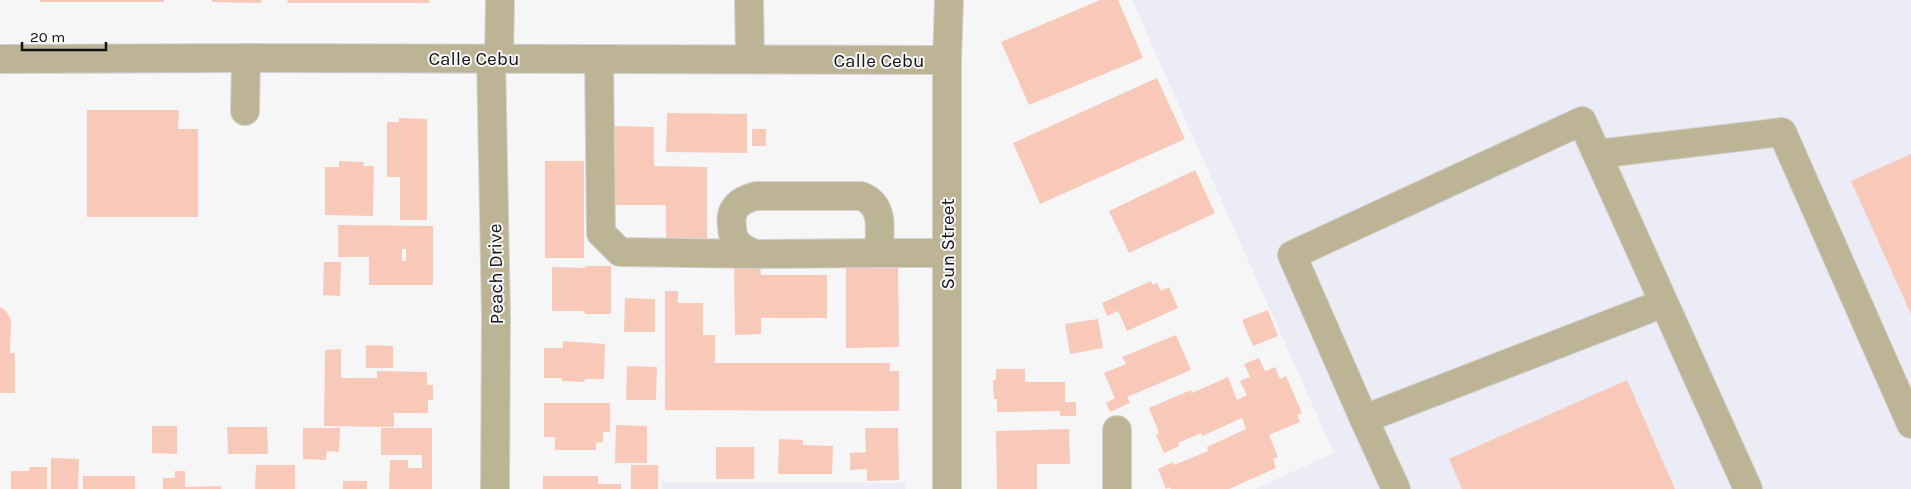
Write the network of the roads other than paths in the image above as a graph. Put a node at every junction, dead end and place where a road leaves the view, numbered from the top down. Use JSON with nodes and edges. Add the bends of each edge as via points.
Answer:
{"nodes":[{"id":1,"x":500,"y":0,"type":"edge"},
{"id":2,"x":749,"y":0,"type":"edge"},
{"id":3,"x":949,"y":0,"type":"edge"},
{"id":4,"x":246,"y":58,"type":"junction"},
{"id":5,"x":495,"y":58,"type":"junction"},
{"id":6,"x":0,"y":59,"type":"edge"},
{"id":7,"x":599,"y":59,"type":"junction"},
{"id":8,"x":750,"y":60,"type":"junction"},
{"id":9,"x":947,"y":60,"type":"junction"},
{"id":10,"x":245,"y":112,"type":"dead end"},
{"id":11,"x":1597,"y":154,"type":"junction"},
{"id":12,"x":946,"y":253,"type":"junction"},
{"id":13,"x":755,"y":254,"type":"junction"},
{"id":14,"x":879,"y":254,"type":"junction"},
{"id":15,"x":1664,"y":303,"type":"junction"},
{"id":16,"x":1364,"y":419,"type":"junction"},
{"id":17,"x":1911,"y":424,"type":"edge"},
{"id":18,"x":1117,"y":430,"type":"dead end"},
{"id":19,"x":495,"y":489,"type":"edge"},
{"id":20,"x":947,"y":489,"type":"edge"},
{"id":21,"x":1117,"y":489,"type":"edge"},
{"id":22,"x":1396,"y":489,"type":"edge"},
{"id":23,"x":1748,"y":489,"type":"edge"}],
"edges":[{"from":1,"to":5,"type":"street","name":"Peach Drive"},
{"from":2,"to":8,"type":"street"},
{"from":3,"to":9,"type":"street","name":"Sun Street"},
{"from":4,"to":5,"type":"street","name":"Calle Cebu"},
{"from":4,"to":6,"type":"street","name":"Calle Cebu"},
{"from":4,"to":10,"type":"street"},
{"from":5,"to":7,"type":"street","name":"Calle Cebu"},
{"from":5,"to":19,"type":"street","name":"Peach Drive"},
{"from":7,"to":8,"type":"street","name":"Calle Cebu"},
{"from":7,"to":13,"type":"street","via":[[601,233],[620,252]]},
{"from":8,"to":9,"type":"street","name":"Calle Cebu"},
{"from":9,"to":12,"type":"street","name":"Sun Street"},
{"from":11,"to":15,"type":"street"},
{"from":11,"to":16,"type":"street","via":[[1582,121],[1292,255]]},
{"from":11,"to":17,"type":"street","via":[[1782,132]]},
{"from":12,"to":14,"type":"street"},
{"from":12,"to":20,"type":"street","name":"Sun Street"},
{"from":13,"to":14,"type":"street"},
{"from":13,"to":14,"type":"street","via":[[736,242],[731,220],[732,212],[740,202],[756,196],[854,196],[867,199],[878,210]]},
{"from":15,"to":16,"type":"street"},
{"from":15,"to":23,"type":"street"},
{"from":16,"to":22,"type":"street"},
{"from":18,"to":21,"type":"street"}]}
